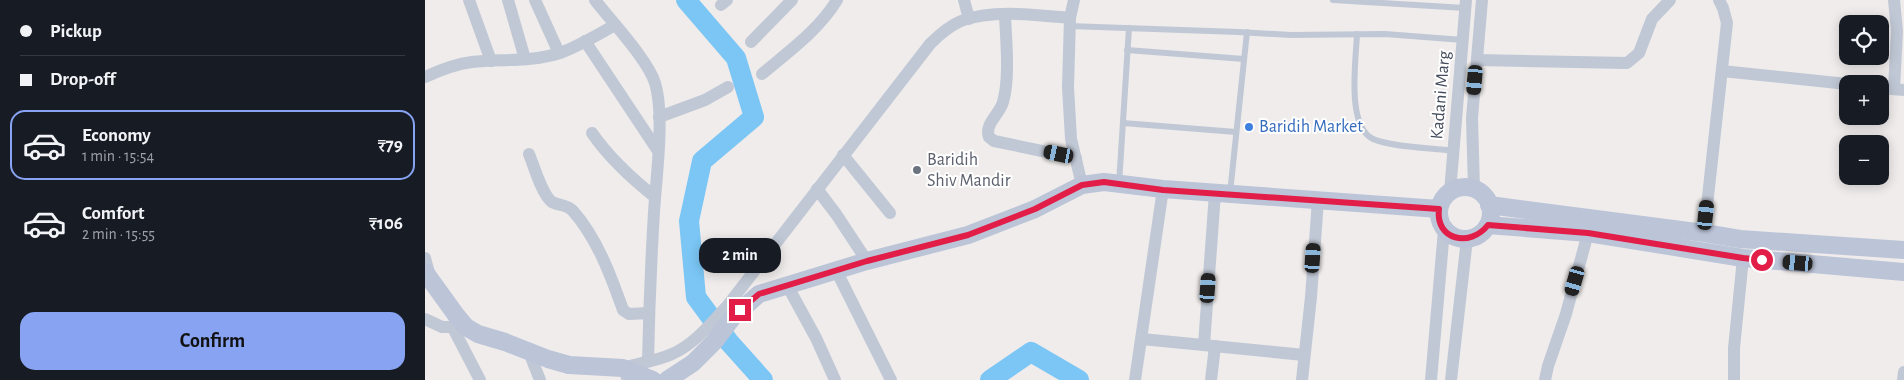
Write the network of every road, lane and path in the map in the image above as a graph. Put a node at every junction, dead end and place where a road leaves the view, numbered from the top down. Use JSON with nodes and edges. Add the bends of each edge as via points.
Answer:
{"nodes":[{"id":1,"x":469,"y":0,"type":"edge"},
{"id":2,"x":507,"y":0,"type":"edge"},
{"id":3,"x":535,"y":0,"type":"edge"},
{"id":4,"x":595,"y":0,"type":"edge"},
{"id":5,"x":792,"y":0,"type":"edge"},
{"id":6,"x":837,"y":0,"type":"edge"},
{"id":7,"x":964,"y":0,"type":"edge"},
{"id":8,"x":1074,"y":0,"type":"edge"},
{"id":9,"x":1333,"y":0,"type":"edge"},
{"id":10,"x":1483,"y":0,"type":"edge"},
{"id":11,"x":1670,"y":0,"type":"edge"},
{"id":12,"x":1719,"y":0,"type":"edge"},
{"id":13,"x":1894,"y":0,"type":"edge"},
{"id":14,"x":1466,"y":4,"type":"edge"},
{"id":15,"x":1005,"y":15,"type":"junction"},
{"id":16,"x":969,"y":19,"type":"junction"},
{"id":17,"x":1069,"y":22,"type":"junction"},
{"id":18,"x":615,"y":25,"type":"junction"},
{"id":19,"x":1129,"y":28,"type":"junction"},
{"id":20,"x":1247,"y":32,"type":"junction"},
{"id":21,"x":1357,"y":34,"type":"junction"},
{"id":22,"x":1463,"y":40,"type":"junction"},
{"id":23,"x":585,"y":41,"type":"junction"},
{"id":24,"x":751,"y":42,"type":"dead end"},
{"id":25,"x":1127,"y":50,"type":"junction"},
{"id":26,"x":559,"y":53,"type":"junction"},
{"id":27,"x":525,"y":59,"type":"junction"},
{"id":28,"x":1244,"y":59,"type":"junction"},
{"id":29,"x":1477,"y":60,"type":"junction"},
{"id":30,"x":491,"y":61,"type":"junction"},
{"id":31,"x":1722,"y":71,"type":"junction"},
{"id":32,"x":762,"y":74,"type":"dead end"},
{"id":33,"x":425,"y":77,"type":"edge"},
{"id":34,"x":1839,"y":83,"type":"edge"},
{"id":35,"x":728,"y":87,"type":"dead end"},
{"id":36,"x":1899,"y":90,"type":"edge"},
{"id":37,"x":659,"y":117,"type":"junction"},
{"id":38,"x":1123,"y":124,"type":"junction"},
{"id":39,"x":1236,"y":132,"type":"junction"},
{"id":40,"x":592,"y":133,"type":"dead end"},
{"id":41,"x":1453,"y":151,"type":"junction"},
{"id":42,"x":658,"y":152,"type":"junction"},
{"id":43,"x":529,"y":154,"type":"dead end"},
{"id":44,"x":843,"y":155,"type":"junction"},
{"id":45,"x":1076,"y":158,"type":"junction"},
{"id":46,"x":1119,"y":184,"type":"junction"},
{"id":47,"x":1082,"y":185,"type":"junction"},
{"id":48,"x":817,"y":189,"type":"junction"},
{"id":49,"x":1474,"y":189,"type":"junction"},
{"id":50,"x":1163,"y":190,"type":"junction"},
{"id":51,"x":1450,"y":192,"type":"junction"},
{"id":52,"x":1222,"y":194,"type":"junction"},
{"id":53,"x":655,"y":197,"type":"junction"},
{"id":54,"x":1318,"y":200,"type":"junction"},
{"id":55,"x":1489,"y":205,"type":"junction"},
{"id":56,"x":1439,"y":209,"type":"junction"},
{"id":57,"x":890,"y":213,"type":"dead end"},
{"id":58,"x":1488,"y":225,"type":"junction"},
{"id":59,"x":1445,"y":230,"type":"junction"},
{"id":60,"x":1588,"y":233,"type":"junction"},
{"id":61,"x":1704,"y":233,"type":"junction"},
{"id":62,"x":1467,"y":239,"type":"junction"},
{"id":63,"x":1903,"y":247,"type":"edge"},
{"id":64,"x":425,"y":258,"type":"edge"},
{"id":65,"x":1743,"y":258,"type":"junction"},
{"id":66,"x":867,"y":261,"type":"junction"},
{"id":67,"x":836,"y":270,"type":"junction"},
{"id":68,"x":1904,"y":272,"type":"edge"},
{"id":69,"x":428,"y":276,"type":"edge"},
{"id":70,"x":787,"y":285,"type":"junction"},
{"id":71,"x":730,"y":311,"type":"junction"},
{"id":72,"x":649,"y":313,"type":"junction"},
{"id":73,"x":425,"y":319,"type":"edge"},
{"id":74,"x":459,"y":327,"type":"junction"},
{"id":75,"x":1142,"y":339,"type":"junction"},
{"id":76,"x":1209,"y":346,"type":"junction"},
{"id":77,"x":529,"y":352,"type":"junction"},
{"id":78,"x":1304,"y":355,"type":"junction"},
{"id":79,"x":648,"y":361,"type":"junction"},
{"id":80,"x":1904,"y":372,"type":"edge"},
{"id":81,"x":625,"y":374,"type":"edge"},
{"id":82,"x":480,"y":380,"type":"edge"},
{"id":83,"x":540,"y":380,"type":"edge"},
{"id":84,"x":653,"y":380,"type":"edge"},
{"id":85,"x":667,"y":380,"type":"edge"},
{"id":86,"x":835,"y":380,"type":"edge"},
{"id":87,"x":891,"y":380,"type":"edge"},
{"id":88,"x":1135,"y":380,"type":"edge"},
{"id":89,"x":1211,"y":380,"type":"edge"},
{"id":90,"x":1302,"y":380,"type":"edge"},
{"id":91,"x":1431,"y":380,"type":"edge"},
{"id":92,"x":1451,"y":380,"type":"edge"},
{"id":93,"x":1545,"y":380,"type":"edge"},
{"id":94,"x":1734,"y":380,"type":"edge"},
{"id":95,"x":1903,"y":380,"type":"edge"}],
"edges":[{"from":1,"to":30,"type":"street"},
{"from":2,"to":27,"type":"street"},
{"from":3,"to":26,"type":"street"},
{"from":4,"to":18,"type":"street"},
{"from":5,"to":24,"type":"street"},
{"from":6,"to":32,"type":"street","via":[[809,34]]},
{"from":7,"to":16,"type":"street"},
{"from":8,"to":17,"type":"street"},
{"from":9,"to":14,"type":"lane"},
{"from":10,"to":29,"type":"street","name":"Kadani Marg"},
{"from":11,"to":29,"type":"street","via":[[1652,18],[1639,53],[1627,63]]},
{"from":12,"to":31,"type":"street","via":[[1727,23]]},
{"from":13,"to":36,"type":"street"},
{"from":14,"to":22,"type":"street","name":"Kadani Marg"},
{"from":15,"to":16,"type":"street"},
{"from":15,"to":17,"type":"street","via":[[1026,14]]},
{"from":15,"to":45,"type":"street","via":[[1006,85],[1001,108],[989,127],[989,137]]},
{"from":16,"to":44,"type":"street","via":[[946,30],[929,44]]},
{"from":17,"to":19,"type":"lane"},
{"from":17,"to":45,"type":"street","via":[[1068,87],[1071,139]]},
{"from":18,"to":23,"type":"street"},
{"from":18,"to":37,"type":"street","via":[[647,66],[655,82]]},
{"from":19,"to":20,"type":"lane"},
{"from":19,"to":25,"type":"lane"},
{"from":20,"to":21,"type":"lane"},
{"from":20,"to":28,"type":"lane"},
{"from":21,"to":22,"type":"lane"},
{"from":21,"to":41,"type":"lane","via":[[1355,106],[1362,130],[1375,140]]},
{"from":22,"to":41,"type":"street","name":"Kadani Marg"},
{"from":23,"to":26,"type":"street"},
{"from":23,"to":42,"type":"street"},
{"from":25,"to":28,"type":"lane"},
{"from":25,"to":38,"type":"lane"},
{"from":26,"to":27,"type":"street"},
{"from":27,"to":30,"type":"street"},
{"from":28,"to":39,"type":"lane"},
{"from":29,"to":49,"type":"street","name":"Kadani Marg","via":[[1472,118]]},
{"from":30,"to":33,"type":"street","via":[[460,65]]},
{"from":31,"to":34,"type":"street"},
{"from":31,"to":61,"type":"street"},
{"from":35,"to":37,"type":"street","via":[[705,100]]},
{"from":37,"to":42,"type":"street"},
{"from":38,"to":39,"type":"lane"},
{"from":38,"to":46,"type":"lane"},
{"from":39,"to":52,"type":"lane"},
{"from":40,"to":53,"type":"street","via":[[623,171]]},
{"from":41,"to":51,"type":"street","name":"Kadani Marg"},
{"from":42,"to":53,"type":"street"},
{"from":43,"to":72,"type":"street","via":[[546,196],[572,210],[594,241],[623,310],[629,314]]},
{"from":44,"to":48,"type":"street"},
{"from":44,"to":57,"type":"street"},
{"from":45,"to":47,"type":"street"},
{"from":46,"to":47,"type":"street"},
{"from":46,"to":50,"type":"street"},
{"from":47,"to":66,"type":"street","via":[[1035,209],[968,235]]},
{"from":48,"to":66,"type":"street"},
{"from":48,"to":71,"type":"street"},
{"from":49,"to":51,"type":"street"},
{"from":49,"to":55,"type":"street"},
{"from":50,"to":52,"type":"street"},
{"from":50,"to":75,"type":"street"},
{"from":51,"to":56,"type":"street"},
{"from":52,"to":54,"type":"street"},
{"from":52,"to":76,"type":"street"},
{"from":53,"to":72,"type":"street"},
{"from":54,"to":56,"type":"street"},
{"from":54,"to":78,"type":"street"},
{"from":55,"to":58,"type":"street"},
{"from":55,"to":61,"type":"street"},
{"from":56,"to":59,"type":"street","via":[[1440,223]]},
{"from":58,"to":60,"type":"street"},
{"from":58,"to":62,"type":"street","via":[[1483,232]]},
{"from":59,"to":62,"type":"street","via":[[1451,236]]},
{"from":59,"to":91,"type":"street"},
{"from":60,"to":65,"type":"street"},
{"from":60,"to":93,"type":"street"},
{"from":61,"to":63,"type":"street","via":[[1740,239]]},
{"from":62,"to":92,"type":"street"},
{"from":64,"to":69,"type":"street"},
{"from":65,"to":68,"type":"street"},
{"from":65,"to":94,"type":"street"},
{"from":66,"to":67,"type":"street"},
{"from":67,"to":70,"type":"street"},
{"from":67,"to":87,"type":"street"},
{"from":69,"to":74,"type":"street"},
{"from":70,"to":71,"type":"street","via":[[759,294]]},
{"from":70,"to":86,"type":"street"},
{"from":71,"to":79,"type":"street","via":[[696,340],[671,355]]},
{"from":71,"to":85,"type":"street","via":[[714,342],[693,363]]},
{"from":72,"to":79,"type":"street"},
{"from":73,"to":74,"type":"street","via":[[442,327]]},
{"from":74,"to":77,"type":"street"},
{"from":74,"to":82,"type":"street"},
{"from":75,"to":76,"type":"street"},
{"from":75,"to":88,"type":"street"},
{"from":76,"to":78,"type":"street"},
{"from":76,"to":89,"type":"street"},
{"from":77,"to":81,"type":"street","via":[[569,365]]},
{"from":77,"to":83,"type":"street"},
{"from":78,"to":90,"type":"street"},
{"from":79,"to":81,"type":"street"},
{"from":80,"to":95,"type":"street"},
{"from":81,"to":84,"type":"street"}]}
